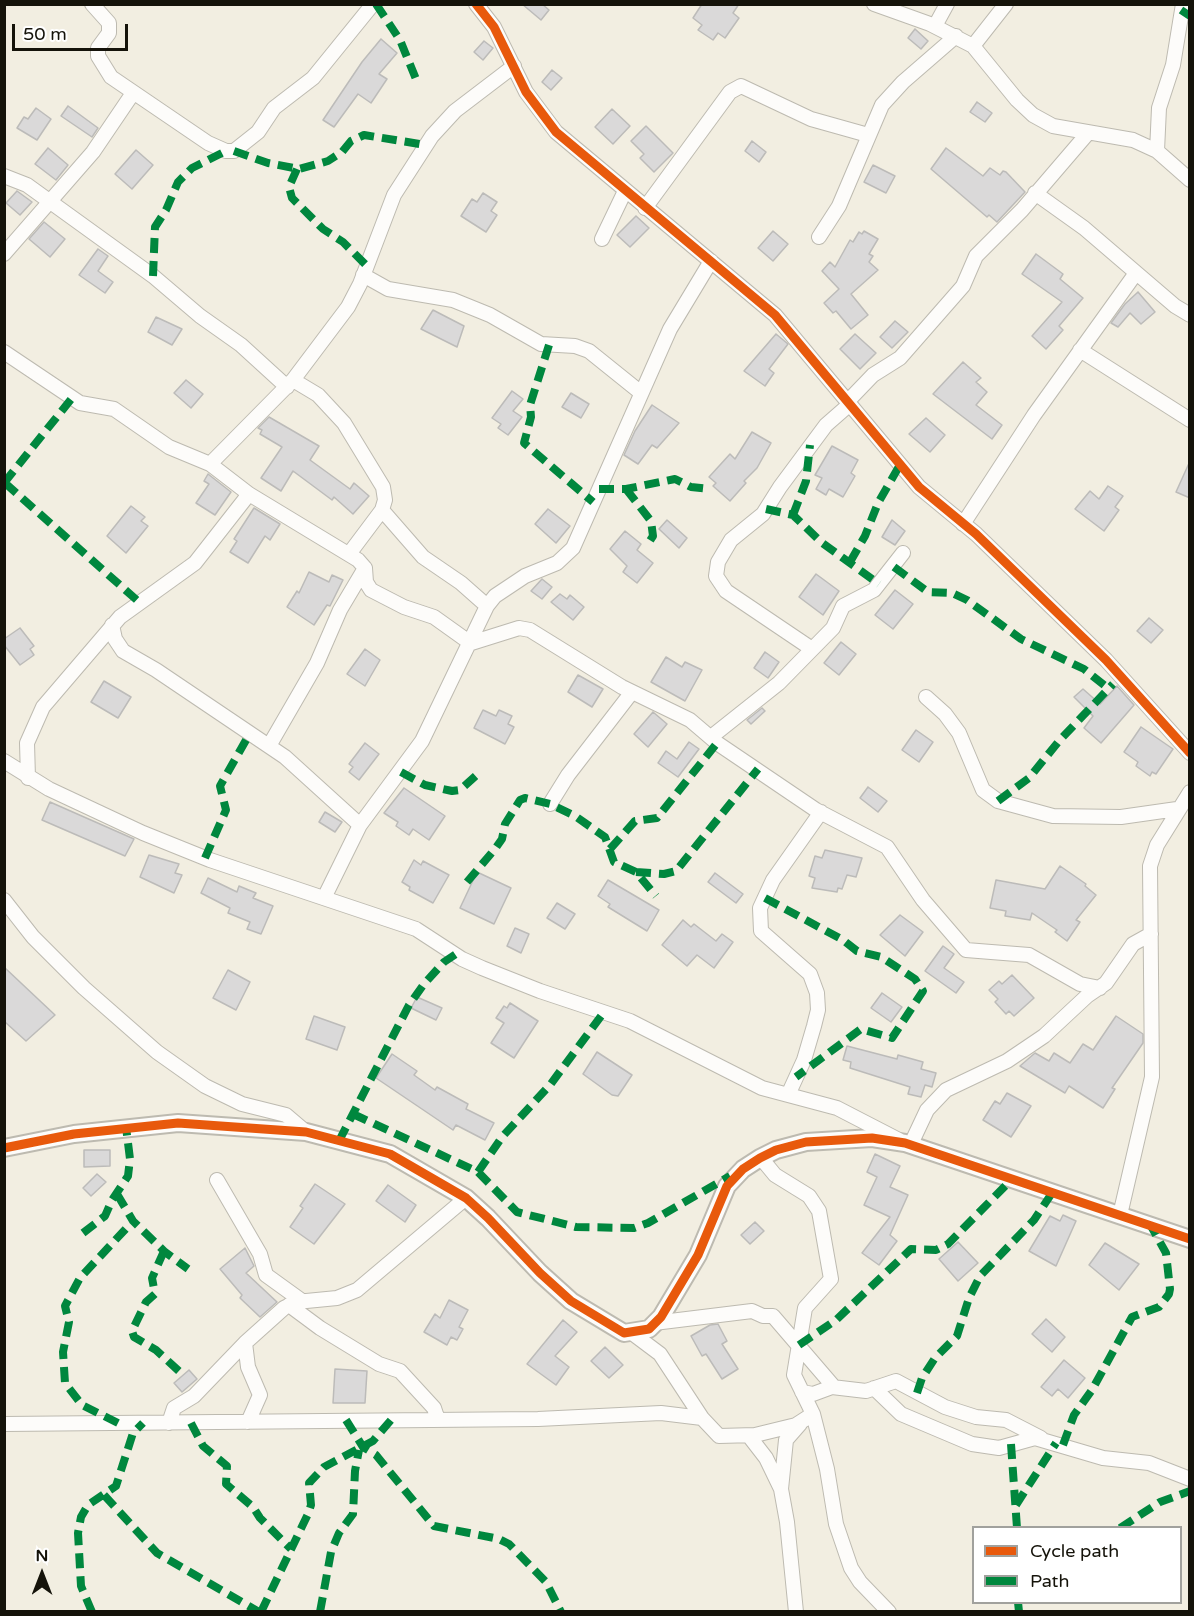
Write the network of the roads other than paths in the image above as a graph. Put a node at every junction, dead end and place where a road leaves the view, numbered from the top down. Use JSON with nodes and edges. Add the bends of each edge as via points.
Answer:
{"nodes":[{"id":1,"x":92,"y":4,"type":"edge"},
{"id":2,"x":373,"y":4,"type":"edge"},
{"id":3,"x":476,"y":4,"type":"edge"},
{"id":4,"x":874,"y":4,"type":"edge"},
{"id":5,"x":947,"y":4,"type":"edge"},
{"id":6,"x":1006,"y":4,"type":"edge"},
{"id":7,"x":1183,"y":4,"type":"edge"},
{"id":8,"x":935,"y":26,"type":"junction"},
{"id":9,"x":956,"y":36,"type":"junction"},
{"id":10,"x":973,"y":46,"type":"junction"},
{"id":11,"x":514,"y":66,"type":"junction"},
{"id":12,"x":133,"y":93,"type":"junction"},
{"id":13,"x":1088,"y":133,"type":"junction"},
{"id":14,"x":868,"y":135,"type":"junction"},
{"id":15,"x":1157,"y":151,"type":"junction"},
{"id":16,"x":4,"y":176,"type":"edge"},
{"id":17,"x":1190,"y":180,"type":"edge"},
{"id":18,"x":625,"y":191,"type":"junction"},
{"id":19,"x":1035,"y":193,"type":"junction"},
{"id":20,"x":49,"y":202,"type":"junction"},
{"id":21,"x":645,"y":208,"type":"junction"},
{"id":22,"x":819,"y":237,"type":"dead end"},
{"id":23,"x":602,"y":239,"type":"dead end"},
{"id":24,"x":4,"y":254,"type":"edge"},
{"id":25,"x":711,"y":261,"type":"junction"},
{"id":26,"x":1136,"y":273,"type":"junction"},
{"id":27,"x":363,"y":275,"type":"junction"},
{"id":28,"x":1190,"y":315,"type":"edge"},
{"id":29,"x":1080,"y":350,"type":"junction"},
{"id":30,"x":4,"y":352,"type":"edge"},
{"id":31,"x":290,"y":383,"type":"junction"},
{"id":32,"x":640,"y":392,"type":"junction"},
{"id":33,"x":849,"y":403,"type":"junction"},
{"id":34,"x":1190,"y":420,"type":"edge"},
{"id":35,"x":210,"y":464,"type":"junction"},
{"id":36,"x":249,"y":494,"type":"junction"},
{"id":37,"x":382,"y":510,"type":"junction"},
{"id":38,"x":963,"y":524,"type":"junction"},
{"id":39,"x":903,"y":553,"type":"dead end"},
{"id":40,"x":349,"y":554,"type":"junction"},
{"id":41,"x":365,"y":568,"type":"junction"},
{"id":42,"x":487,"y":606,"type":"junction"},
{"id":43,"x":112,"y":625,"type":"junction"},
{"id":44,"x":469,"y":643,"type":"junction"},
{"id":45,"x":812,"y":648,"type":"junction"},
{"id":46,"x":632,"y":692,"type":"junction"},
{"id":47,"x":927,"y":696,"type":"dead end"},
{"id":48,"x":711,"y":737,"type":"junction"},
{"id":49,"x":269,"y":746,"type":"junction"},
{"id":50,"x":1190,"y":753,"type":"edge"},
{"id":51,"x":4,"y":761,"type":"edge"},
{"id":52,"x":28,"y":778,"type":"junction"},
{"id":53,"x":1190,"y":792,"type":"edge"},
{"id":54,"x":550,"y":804,"type":"dead end"},
{"id":55,"x":1177,"y":809,"type":"junction"},
{"id":56,"x":821,"y":812,"type":"junction"},
{"id":57,"x":360,"y":825,"type":"junction"},
{"id":58,"x":325,"y":896,"type":"junction"},
{"id":59,"x":4,"y":900,"type":"edge"},
{"id":60,"x":1151,"y":934,"type":"junction"},
{"id":61,"x":1100,"y":988,"type":"junction"},
{"id":62,"x":788,"y":1095,"type":"junction"},
{"id":63,"x":306,"y":1132,"type":"junction"},
{"id":64,"x":908,"y":1143,"type":"junction"},
{"id":65,"x":4,"y":1148,"type":"edge"},
{"id":66,"x":761,"y":1158,"type":"junction"},
{"id":67,"x":217,"y":1180,"type":"dead end"},
{"id":68,"x":466,"y":1197,"type":"junction"},
{"id":69,"x":1120,"y":1215,"type":"junction"},
{"id":70,"x":1190,"y":1239,"type":"edge"},
{"id":71,"x":295,"y":1303,"type":"junction"},
{"id":72,"x":654,"y":1323,"type":"junction"},
{"id":73,"x":632,"y":1333,"type":"junction"},
{"id":74,"x":245,"y":1343,"type":"junction"},
{"id":75,"x":799,"y":1346,"type":"junction"},
{"id":76,"x":834,"y":1387,"type":"junction"},
{"id":77,"x":874,"y":1388,"type":"junction"},
{"id":78,"x":802,"y":1392,"type":"junction"},
{"id":79,"x":813,"y":1414,"type":"junction"},
{"id":80,"x":438,"y":1419,"type":"junction"},
{"id":81,"x":702,"y":1419,"type":"junction"},
{"id":82,"x":248,"y":1422,"type":"junction"},
{"id":83,"x":169,"y":1423,"type":"junction"},
{"id":84,"x":4,"y":1424,"type":"edge"},
{"id":85,"x":800,"y":1424,"type":"junction"},
{"id":86,"x":749,"y":1436,"type":"junction"},
{"id":87,"x":1042,"y":1439,"type":"junction"},
{"id":88,"x":1190,"y":1479,"type":"edge"},
{"id":89,"x":781,"y":1491,"type":"junction"},
{"id":90,"x":796,"y":1611,"type":"edge"},
{"id":91,"x":889,"y":1611,"type":"edge"}],
"edges":[{"from":1,"to":12,"type":"street","via":[[110,25],[98,56],[111,77]]},
{"from":2,"to":12,"type":"street","via":[[313,78],[274,108],[258,132],[234,151],[217,149]]},
{"from":3,"to":11,"type":"street","via":[[494,27]]},
{"from":4,"to":8,"type":"street"},
{"from":5,"to":8,"type":"street"},
{"from":6,"to":10,"type":"street"},
{"from":7,"to":15,"type":"street","via":[[1173,65],[1159,108]]},
{"from":8,"to":9,"type":"street"},
{"from":9,"to":10,"type":"street"},
{"from":9,"to":14,"type":"street","via":[[892,92]]},
{"from":10,"to":13,"type":"street","via":[[1034,115],[1053,126]]},
{"from":11,"to":18,"type":"street","via":[[526,92],[556,132]]},
{"from":11,"to":27,"type":"street","via":[[455,111],[432,136],[394,195]]},
{"from":12,"to":20,"type":"street","via":[[93,152]]},
{"from":13,"to":15,"type":"street","via":[[1122,136]]},
{"from":13,"to":19,"type":"street"},
{"from":14,"to":21,"type":"street","via":[[811,119],[741,86],[730,92]]},
{"from":14,"to":22,"type":"street","via":[[839,206]]},
{"from":15,"to":17,"type":"street"},
{"from":16,"to":20,"type":"street","via":[[27,185]]},
{"from":18,"to":21,"type":"street"},
{"from":18,"to":23,"type":"street"},
{"from":19,"to":26,"type":"street"},
{"from":19,"to":33,"type":"street","via":[[976,256],[963,286],[900,358],[873,375]]},
{"from":20,"to":24,"type":"street"},
{"from":20,"to":31,"type":"street","via":[[153,276]]},
{"from":21,"to":25,"type":"street"},
{"from":25,"to":32,"type":"street","via":[[670,330]]},
{"from":25,"to":33,"type":"street","via":[[776,315]]},
{"from":26,"to":28,"type":"street"},
{"from":26,"to":29,"type":"street"},
{"from":27,"to":31,"type":"street","via":[[348,307]]},
{"from":27,"to":32,"type":"street","via":[[388,289],[453,300],[542,344],[589,351]]},
{"from":29,"to":34,"type":"street"},
{"from":29,"to":38,"type":"street"},
{"from":30,"to":35,"type":"street","via":[[80,403],[114,409],[153,438]]},
{"from":31,"to":35,"type":"street"},
{"from":31,"to":37,"type":"street","via":[[318,395],[344,423],[383,487]]},
{"from":32,"to":42,"type":"street","via":[[573,548],[564,558],[525,576],[495,596]]},
{"from":33,"to":38,"type":"street","via":[[919,487]]},
{"from":33,"to":45,"type":"street","via":[[826,425],[763,514],[731,540],[718,561],[716,576],[726,591]]},
{"from":35,"to":36,"type":"street"},
{"from":36,"to":40,"type":"street"},
{"from":36,"to":43,"type":"street","via":[[195,563]]},
{"from":37,"to":40,"type":"street"},
{"from":37,"to":42,"type":"street","via":[[423,557]]},
{"from":38,"to":50,"type":"street","via":[[1106,660]]},
{"from":39,"to":45,"type":"street","via":[[874,590],[843,606],[832,628]]},
{"from":40,"to":41,"type":"street"},
{"from":41,"to":44,"type":"street","via":[[371,590],[434,617]]},
{"from":41,"to":49,"type":"street"},
{"from":42,"to":44,"type":"street"},
{"from":43,"to":49,"type":"street","via":[[123,651]]},
{"from":43,"to":52,"type":"street","via":[[38,714],[27,743]]},
{"from":44,"to":46,"type":"street","via":[[519,628],[530,630]]},
{"from":44,"to":57,"type":"street","via":[[422,741]]},
{"from":45,"to":48,"type":"street","via":[[778,683]]},
{"from":46,"to":48,"type":"street","via":[[690,720]]},
{"from":46,"to":54,"type":"street"},
{"from":47,"to":55,"type":"street","via":[[959,734],[983,790],[998,801],[1053,816],[1121,817]]},
{"from":48,"to":56,"type":"street"},
{"from":49,"to":57,"type":"street"},
{"from":51,"to":52,"type":"street"},
{"from":52,"to":58,"type":"street","via":[[205,858]]},
{"from":53,"to":55,"type":"street"},
{"from":55,"to":60,"type":"street","via":[[1151,859]]},
{"from":56,"to":61,"type":"street","via":[[886,847],[923,900],[966,950],[1029,955],[1080,984]]},
{"from":56,"to":62,"type":"street","via":[[773,879],[760,908],[761,931],[810,975],[817,993],[814,1026]]},
{"from":57,"to":58,"type":"street"},
{"from":58,"to":62,"type":"street","via":[[416,929],[482,968],[630,1021],[762,1088]]},
{"from":59,"to":63,"type":"street","via":[[33,937],[84,988],[157,1052],[205,1086],[243,1104],[286,1115]]},
{"from":60,"to":61,"type":"street","via":[[1133,944]]},
{"from":60,"to":69,"type":"street","via":[[1152,1077]]},
{"from":61,"to":64,"type":"street","via":[[1057,1026],[1007,1061],[946,1090],[927,1110]]},
{"from":62,"to":64,"type":"street","via":[[837,1108]]},
{"from":63,"to":65,"type":"street","via":[[178,1123],[74,1134]]},
{"from":63,"to":68,"type":"street","via":[[390,1154]]},
{"from":64,"to":66,"type":"street","via":[[872,1138],[826,1139],[776,1150]]},
{"from":64,"to":69,"type":"street"},
{"from":66,"to":72,"type":"street","via":[[743,1168],[727,1186],[698,1255]]},
{"from":66,"to":75,"type":"street","via":[[776,1175],[809,1196],[819,1211],[831,1279],[805,1308]]},
{"from":67,"to":71,"type":"street","via":[[260,1254],[266,1275]]},
{"from":68,"to":71,"type":"street","via":[[357,1290],[337,1298]]},
{"from":68,"to":73,"type":"street","via":[[572,1301],[624,1333]]},
{"from":69,"to":70,"type":"street"},
{"from":71,"to":74,"type":"street"},
{"from":71,"to":80,"type":"street","via":[[320,1328],[379,1364],[400,1371],[434,1408]]},
{"from":72,"to":73,"type":"street","via":[[649,1329]]},
{"from":72,"to":75,"type":"street","via":[[752,1311],[776,1318]]},
{"from":73,"to":81,"type":"street","via":[[660,1354]]},
{"from":74,"to":82,"type":"street","via":[[248,1367],[260,1395]]},
{"from":74,"to":83,"type":"street","via":[[194,1396],[174,1408]]},
{"from":75,"to":76,"type":"street"},
{"from":75,"to":78,"type":"street","via":[[794,1368]]},
{"from":76,"to":77,"type":"street","via":[[859,1391]]},
{"from":76,"to":78,"type":"street","via":[[813,1394]]},
{"from":77,"to":87,"type":"street","via":[[896,1381],[945,1407],[976,1417],[1006,1420]]},
{"from":77,"to":87,"type":"street","via":[[901,1414],[972,1444],[991,1449],[1030,1438]]},
{"from":78,"to":79,"type":"street"},
{"from":79,"to":85,"type":"street"},
{"from":79,"to":91,"type":"street","via":[[836,1524],[851,1568]]},
{"from":80,"to":81,"type":"street","via":[[661,1413]]},
{"from":80,"to":82,"type":"street"},
{"from":81,"to":86,"type":"street","via":[[719,1436]]},
{"from":82,"to":83,"type":"street"},
{"from":83,"to":84,"type":"street"},
{"from":85,"to":86,"type":"street"},
{"from":85,"to":89,"type":"street","via":[[786,1440]]},
{"from":86,"to":89,"type":"street","via":[[766,1458]]},
{"from":87,"to":88,"type":"street","via":[[1103,1458],[1149,1463]]},
{"from":89,"to":90,"type":"street"}]}
